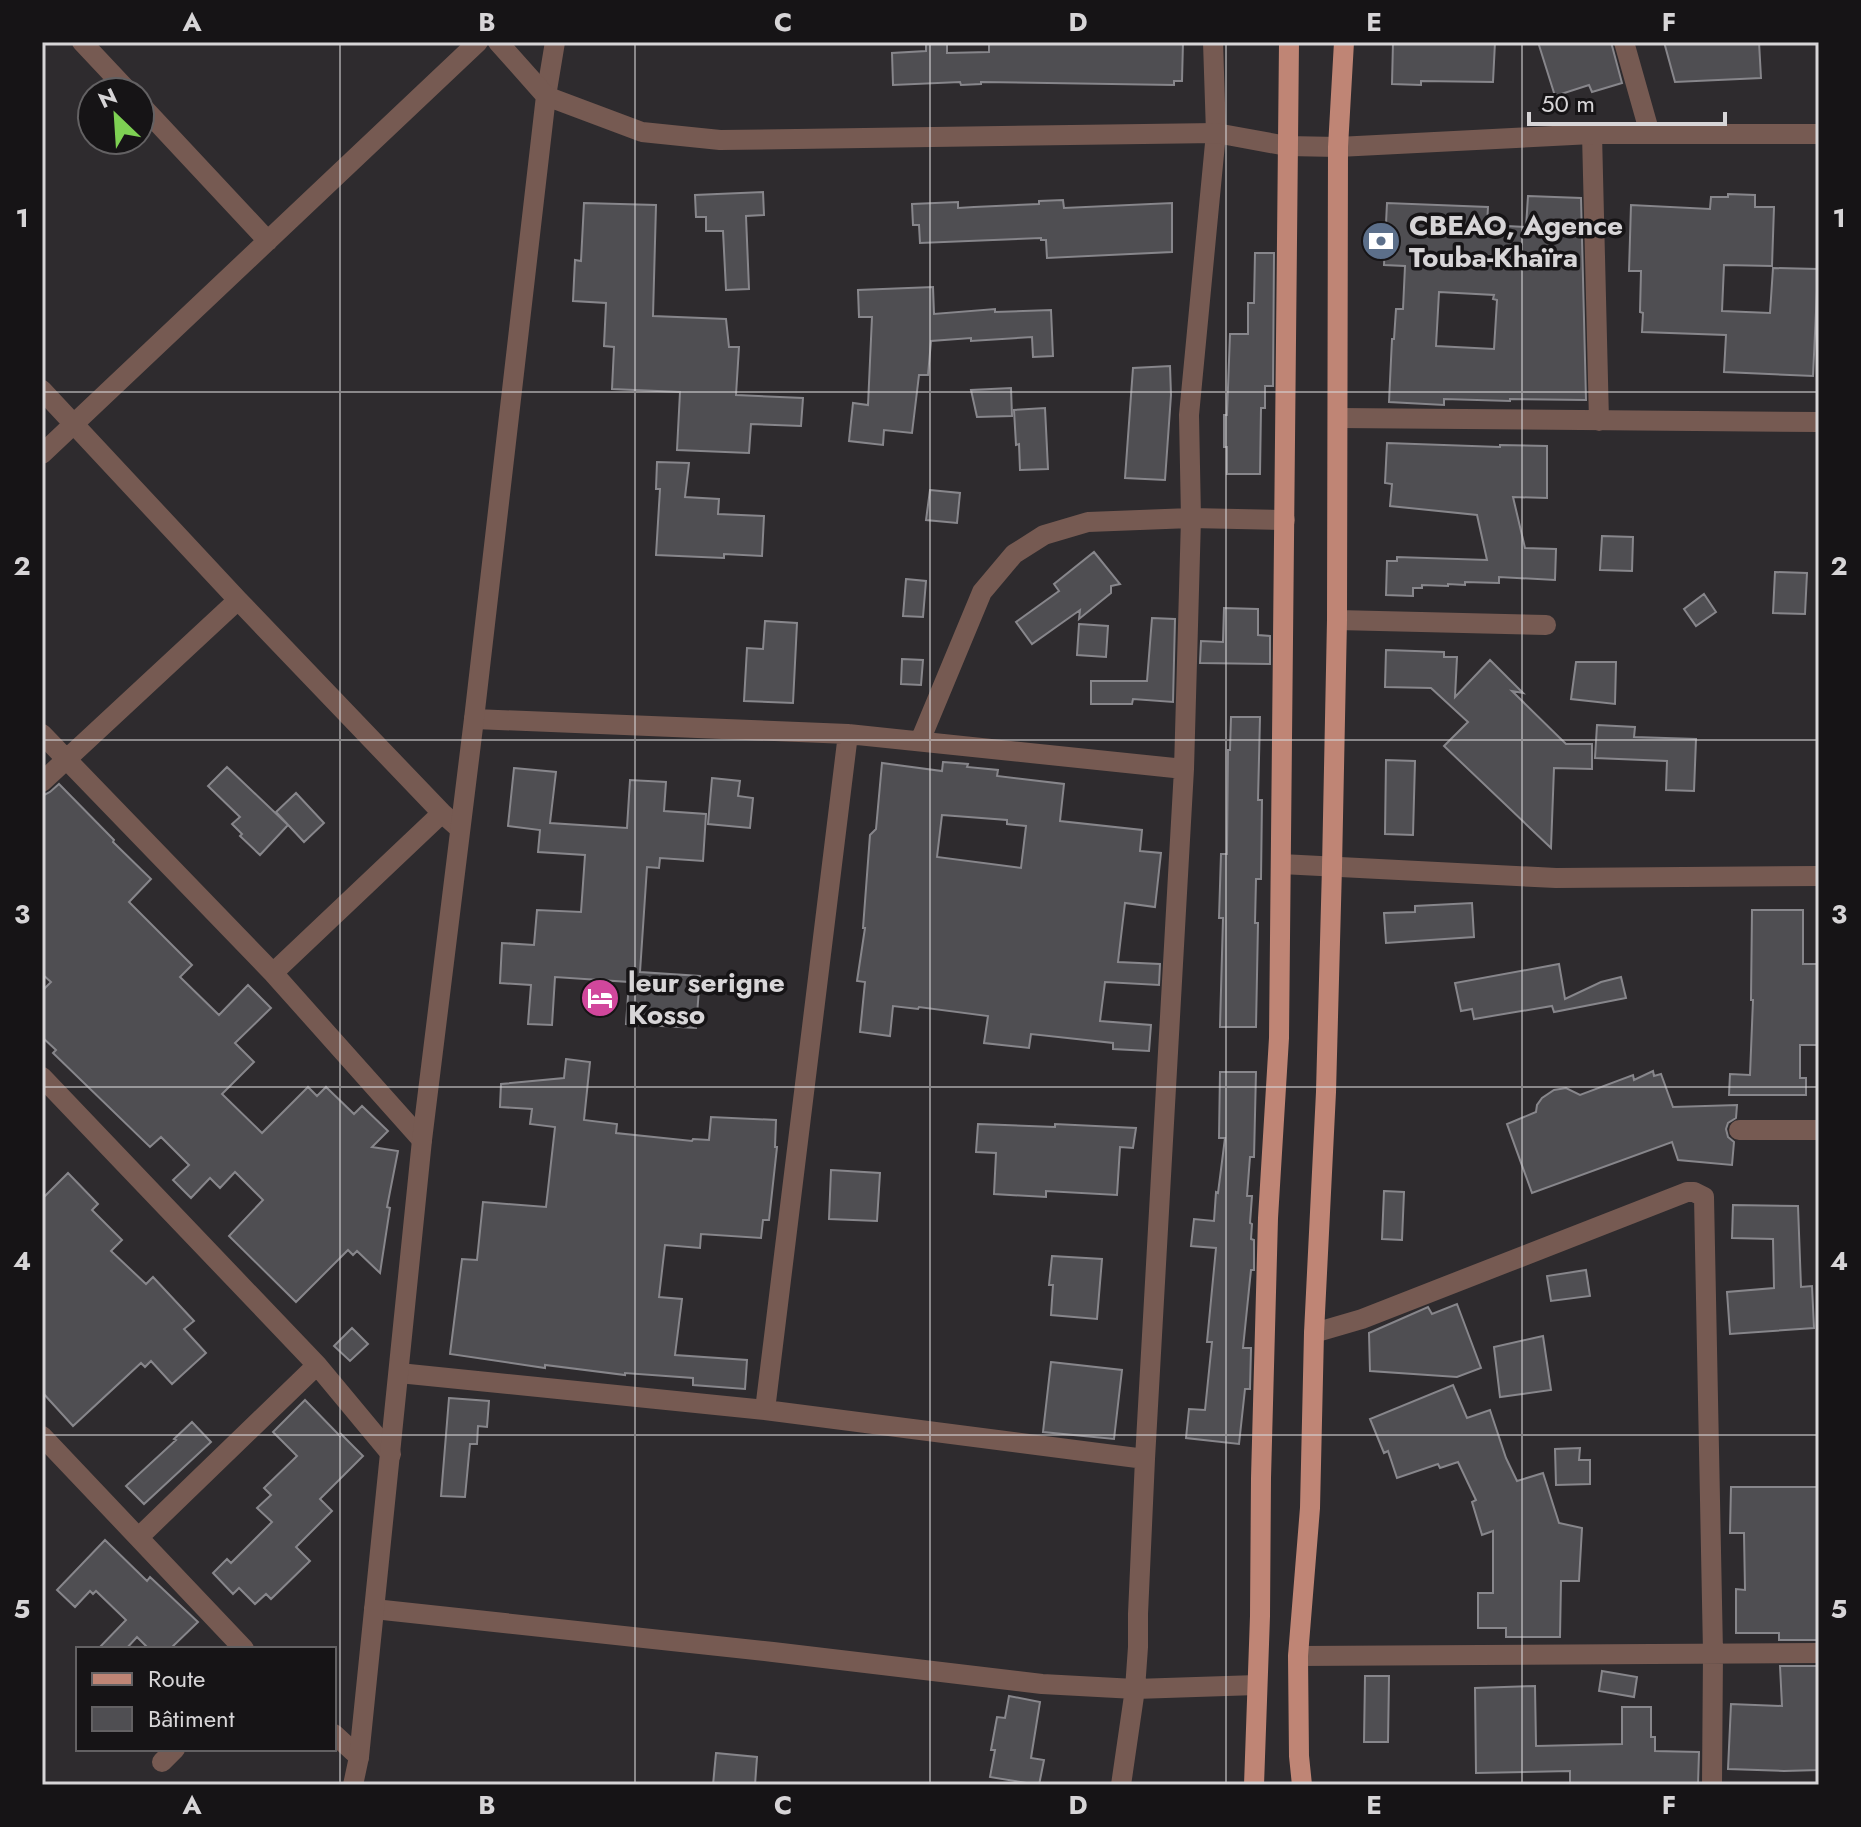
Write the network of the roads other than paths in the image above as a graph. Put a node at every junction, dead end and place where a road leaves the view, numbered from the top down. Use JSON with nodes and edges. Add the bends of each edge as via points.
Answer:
{"nodes":[{"id":1,"x":82,"y":42,"type":"edge"},
{"id":2,"x":478,"y":42,"type":"edge"},
{"id":3,"x":498,"y":42,"type":"edge"},
{"id":4,"x":555,"y":42,"type":"edge"},
{"id":5,"x":1213,"y":42,"type":"edge"},
{"id":6,"x":1289,"y":42,"type":"edge"},
{"id":7,"x":1344,"y":42,"type":"edge"},
{"id":8,"x":1624,"y":42,"type":"edge"},
{"id":9,"x":114,"y":76,"type":"edge"},
{"id":10,"x":546,"y":96,"type":"junction"},
{"id":11,"x":156,"y":121,"type":"edge"},
{"id":12,"x":1216,"y":133,"type":"junction"},
{"id":13,"x":1592,"y":134,"type":"junction"},
{"id":14,"x":1650,"y":134,"type":"junction"},
{"id":15,"x":1819,"y":135,"type":"edge"},
{"id":16,"x":1287,"y":146,"type":"junction"},
{"id":17,"x":1338,"y":147,"type":"junction"},
{"id":18,"x":268,"y":241,"type":"junction"},
{"id":19,"x":42,"y":390,"type":"edge"},
{"id":20,"x":1338,"y":418,"type":"junction"},
{"id":21,"x":1599,"y":421,"type":"junction"},
{"id":22,"x":1819,"y":422,"type":"edge"},
{"id":23,"x":74,"y":424,"type":"junction"},
{"id":24,"x":42,"y":454,"type":"edge"},
{"id":25,"x":1191,"y":518,"type":"junction"},
{"id":26,"x":1285,"y":520,"type":"junction"},
{"id":27,"x":238,"y":600,"type":"junction"},
{"id":28,"x":1337,"y":620,"type":"junction"},
{"id":29,"x":1546,"y":625,"type":"dead end"},
{"id":30,"x":474,"y":719,"type":"junction"},
{"id":31,"x":42,"y":734,"type":"edge"},
{"id":32,"x":848,"y":734,"type":"junction"},
{"id":33,"x":920,"y":741,"type":"junction"},
{"id":34,"x":66,"y":759,"type":"junction"},
{"id":35,"x":1184,"y":769,"type":"junction"},
{"id":36,"x":42,"y":782,"type":"edge"},
{"id":37,"x":442,"y":813,"type":"junction"},
{"id":38,"x":460,"y":829,"type":"junction"},
{"id":39,"x":1281,"y":864,"type":"junction"},
{"id":40,"x":1332,"y":867,"type":"junction"},
{"id":41,"x":1819,"y":876,"type":"edge"},
{"id":42,"x":273,"y":973,"type":"junction"},
{"id":43,"x":42,"y":1077,"type":"edge"},
{"id":44,"x":1739,"y":1130,"type":"dead end"},
{"id":45,"x":1819,"y":1130,"type":"edge"},
{"id":46,"x":422,"y":1140,"type":"junction"},
{"id":47,"x":1314,"y":1333,"type":"junction"},
{"id":48,"x":317,"y":1365,"type":"junction"},
{"id":49,"x":399,"y":1373,"type":"junction"},
{"id":50,"x":765,"y":1410,"type":"junction"},
{"id":51,"x":42,"y":1436,"type":"edge"},
{"id":52,"x":391,"y":1454,"type":"junction"},
{"id":53,"x":1145,"y":1459,"type":"junction"},
{"id":54,"x":139,"y":1537,"type":"junction"},
{"id":55,"x":374,"y":1609,"type":"junction"},
{"id":56,"x":242,"y":1647,"type":"edge"},
{"id":57,"x":1713,"y":1652,"type":"junction"},
{"id":58,"x":1819,"y":1653,"type":"edge"},
{"id":59,"x":1298,"y":1656,"type":"junction"},
{"id":60,"x":1257,"y":1685,"type":"junction"},
{"id":61,"x":1135,"y":1689,"type":"junction"},
{"id":62,"x":336,"y":1736,"type":"edge"},
{"id":63,"x":359,"y":1757,"type":"junction"},
{"id":64,"x":353,"y":1785,"type":"edge"},
{"id":65,"x":1121,"y":1785,"type":"edge"},
{"id":66,"x":1254,"y":1785,"type":"edge"},
{"id":67,"x":1302,"y":1785,"type":"edge"},
{"id":68,"x":1712,"y":1785,"type":"edge"}],
"edges":[{"from":1,"to":9,"type":"street"},
{"from":2,"to":18,"type":"street"},
{"from":3,"to":10,"type":"street"},
{"from":4,"to":10,"type":"street"},
{"from":5,"to":12,"type":"street"},
{"from":6,"to":16,"type":"main road"},
{"from":7,"to":17,"type":"main road"},
{"from":8,"to":14,"type":"street"},
{"from":10,"to":12,"type":"street","via":[[642,132],[720,140]]},
{"from":10,"to":30,"type":"street"},
{"from":11,"to":18,"type":"street"},
{"from":12,"to":16,"type":"street"},
{"from":12,"to":25,"type":"street","via":[[1189,415]]},
{"from":13,"to":14,"type":"street"},
{"from":13,"to":17,"type":"street"},
{"from":13,"to":21,"type":"street"},
{"from":14,"to":15,"type":"street"},
{"from":16,"to":17,"type":"street"},
{"from":16,"to":26,"type":"main road"},
{"from":17,"to":20,"type":"main road"},
{"from":18,"to":23,"type":"street"},
{"from":19,"to":23,"type":"street"},
{"from":20,"to":21,"type":"street"},
{"from":20,"to":28,"type":"main road"},
{"from":21,"to":22,"type":"street"},
{"from":23,"to":24,"type":"street"},
{"from":23,"to":27,"type":"street"},
{"from":25,"to":26,"type":"street"},
{"from":25,"to":33,"type":"street","via":[[1088,522],[1044,535],[1014,554],[982,592]]},
{"from":25,"to":35,"type":"street"},
{"from":26,"to":39,"type":"main road"},
{"from":27,"to":34,"type":"street"},
{"from":27,"to":37,"type":"street"},
{"from":28,"to":29,"type":"street"},
{"from":28,"to":40,"type":"main road"},
{"from":30,"to":32,"type":"street"},
{"from":30,"to":38,"type":"street"},
{"from":31,"to":34,"type":"street"},
{"from":32,"to":33,"type":"street"},
{"from":32,"to":50,"type":"street"},
{"from":33,"to":35,"type":"street"},
{"from":34,"to":36,"type":"street"},
{"from":34,"to":42,"type":"street"},
{"from":35,"to":53,"type":"street"},
{"from":37,"to":38,"type":"street"},
{"from":37,"to":42,"type":"street"},
{"from":38,"to":46,"type":"street"},
{"from":39,"to":40,"type":"street"},
{"from":39,"to":60,"type":"main road"},
{"from":40,"to":41,"type":"street","via":[[1556,878]]},
{"from":40,"to":47,"type":"main road"},
{"from":42,"to":46,"type":"street"},
{"from":43,"to":48,"type":"street"},
{"from":44,"to":45,"type":"street"},
{"from":46,"to":49,"type":"street"},
{"from":47,"to":57,"type":"street","via":[[1687,1192],[1704,1197]]},
{"from":47,"to":59,"type":"main road","via":[[1310,1508]]},
{"from":48,"to":52,"type":"street"},
{"from":48,"to":54,"type":"street"},
{"from":49,"to":50,"type":"street"},
{"from":49,"to":52,"type":"street"},
{"from":50,"to":53,"type":"street"},
{"from":51,"to":54,"type":"street"},
{"from":52,"to":55,"type":"street"},
{"from":53,"to":61,"type":"street"},
{"from":54,"to":56,"type":"street"},
{"from":55,"to":61,"type":"street","via":[[1042,1684]]},
{"from":55,"to":63,"type":"street"},
{"from":57,"to":58,"type":"street"},
{"from":57,"to":59,"type":"street"},
{"from":57,"to":68,"type":"street"},
{"from":59,"to":67,"type":"main road"},
{"from":60,"to":61,"type":"street"},
{"from":60,"to":66,"type":"main road"},
{"from":61,"to":65,"type":"street"},
{"from":62,"to":63,"type":"street"},
{"from":63,"to":64,"type":"street"}]}
